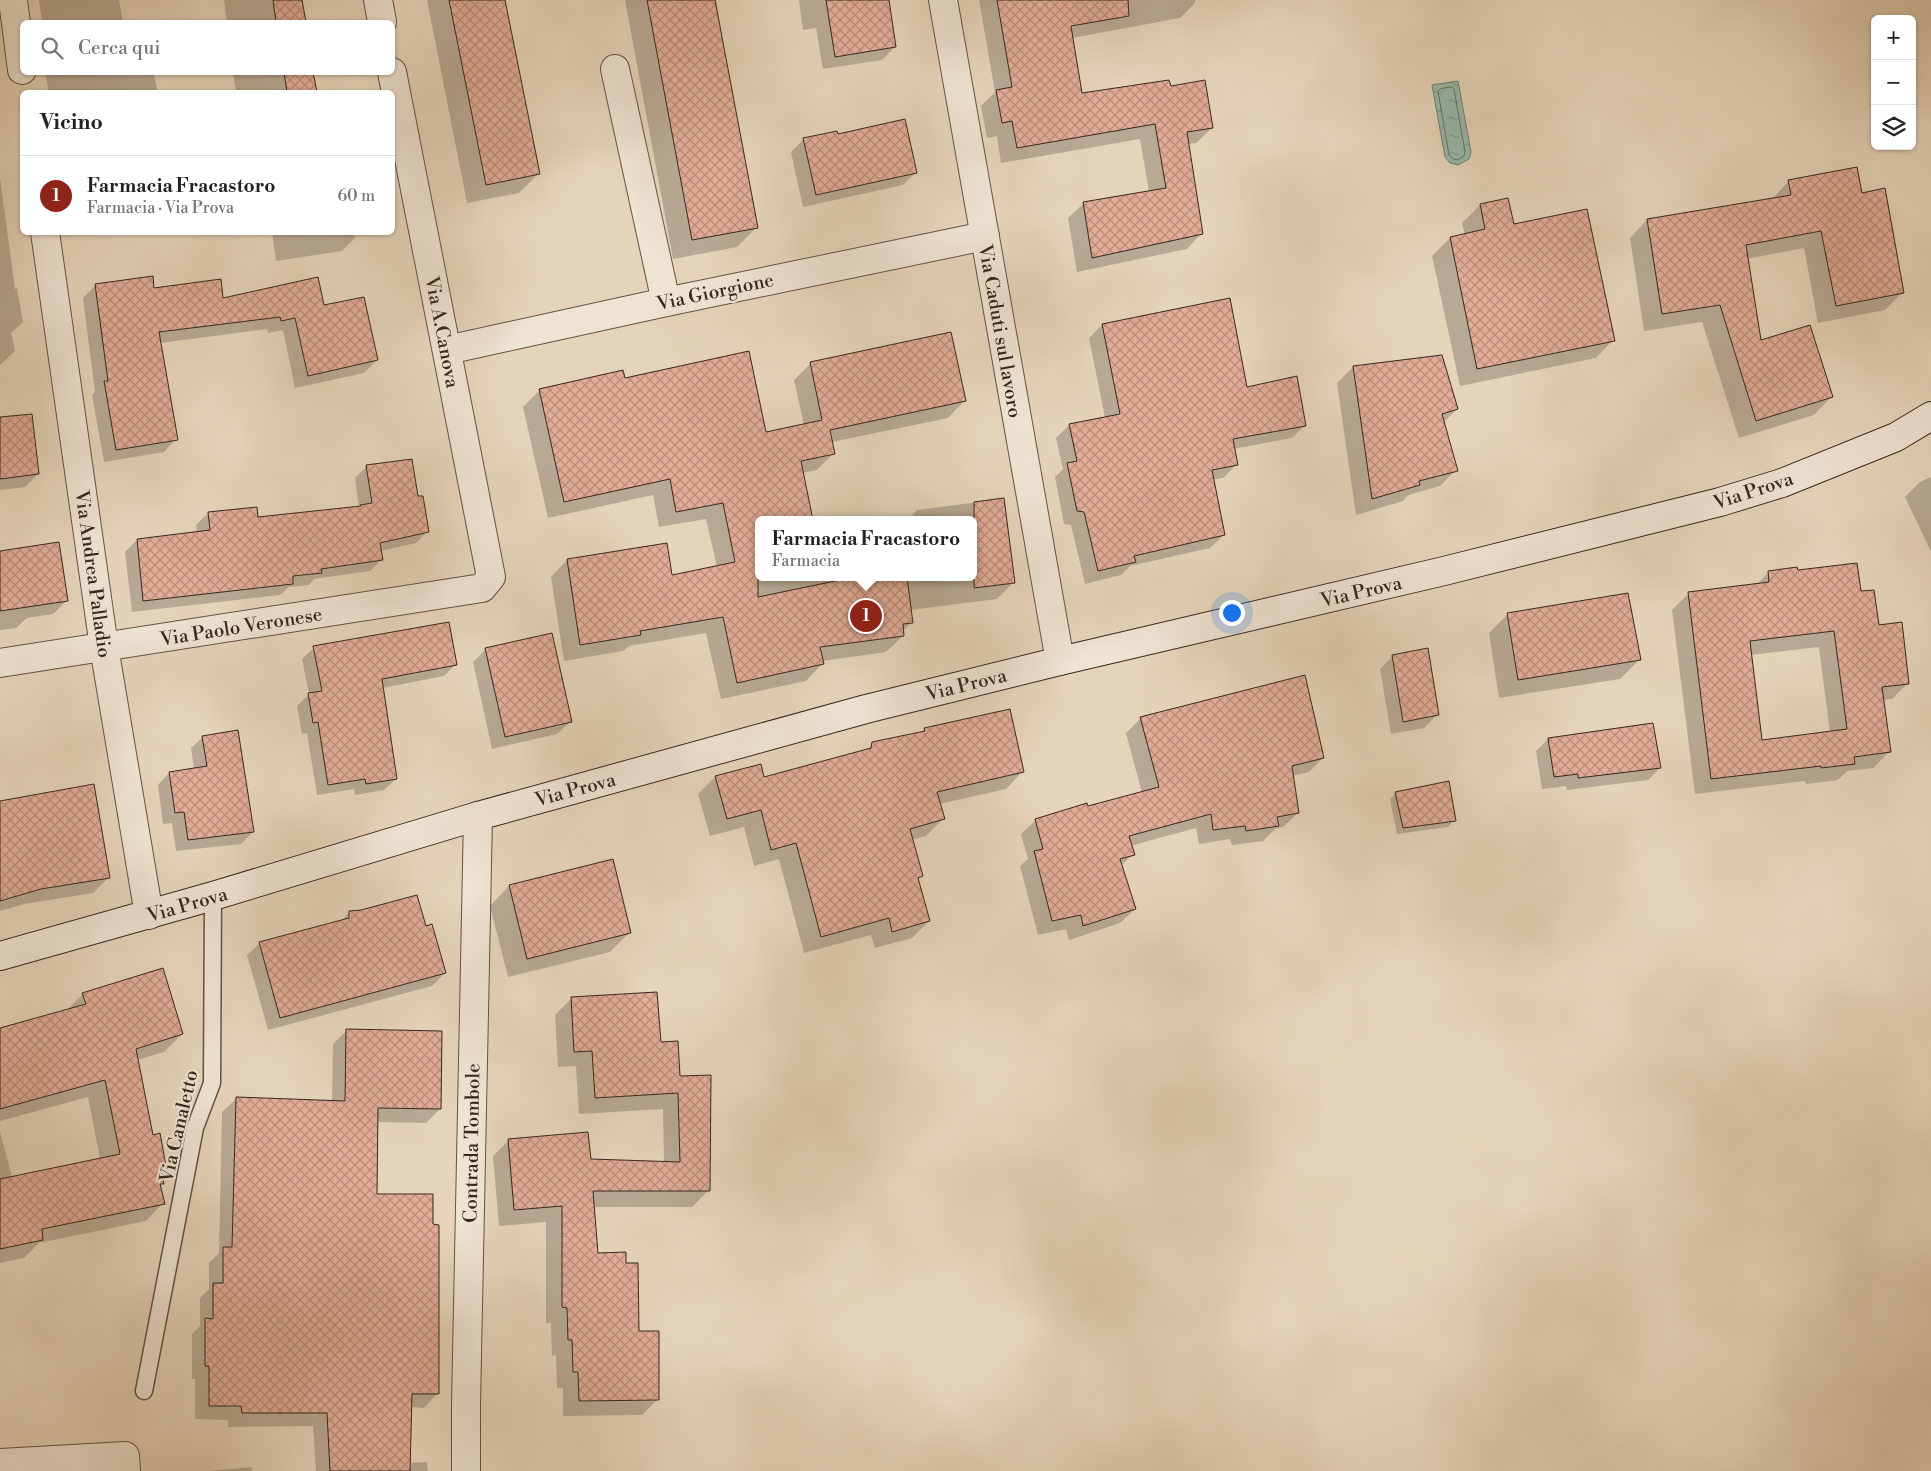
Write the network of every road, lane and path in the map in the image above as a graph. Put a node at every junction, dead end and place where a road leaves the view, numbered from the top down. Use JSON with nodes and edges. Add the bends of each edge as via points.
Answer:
{"nodes":[{"id":1,"x":12,"y":0,"type":"edge"},
{"id":2,"x":378,"y":0,"type":"edge"},
{"id":3,"x":943,"y":0,"type":"edge"},
{"id":4,"x":382,"y":20,"type":"edge"},
{"id":5,"x":20,"y":52,"type":"edge"},
{"id":6,"x":615,"y":69,"type":"dead end"},
{"id":7,"x":23,"y":75,"type":"edge"},
{"id":8,"x":393,"y":75,"type":"edge"},
{"id":9,"x":26,"y":90,"type":"edge"},
{"id":10,"x":45,"y":235,"type":"edge"},
{"id":11,"x":985,"y":236,"type":"junction"},
{"id":12,"x":666,"y":302,"type":"junction"},
{"id":13,"x":447,"y":350,"type":"junction"},
{"id":14,"x":1931,"y":416,"type":"edge"},
{"id":15,"x":482,"y":588,"type":"joint"},
{"id":16,"x":104,"y":647,"type":"junction"},
{"id":17,"x":1060,"y":661,"type":"junction"},
{"id":18,"x":0,"y":663,"type":"edge"},
{"id":19,"x":478,"y":816,"type":"junction"},
{"id":20,"x":214,"y":896,"type":"junction"},
{"id":21,"x":149,"y":915,"type":"junction"},
{"id":22,"x":0,"y":956,"type":"edge"},
{"id":23,"x":144,"y":1391,"type":"dead end"},
{"id":24,"x":0,"y":1463,"type":"edge"},
{"id":25,"x":126,"y":1471,"type":"edge"},
{"id":26,"x":466,"y":1471,"type":"edge"}],
"edges":[{"from":1,"to":5,"type":"street"},
{"from":2,"to":4,"type":"street"},
{"from":3,"to":11,"type":"street","name":"Via Caduti sul lavoro"},
{"from":6,"to":12,"type":"street"},
{"from":7,"to":9,"type":"street"},
{"from":8,"to":13,"type":"street","name":"Via A.Canova"},
{"from":10,"to":16,"type":"street","name":"Via Andrea Palladio"},
{"from":11,"to":12,"type":"street","name":"Via Giorgione"},
{"from":11,"to":17,"type":"street","name":"Via Caduti sul lavoro"},
{"from":12,"to":13,"type":"street","name":"Via Giorgione"},
{"from":13,"to":15,"type":"street","name":"Via A.Canova","via":[[491,577]]},
{"from":14,"to":17,"type":"street","name":"Via Prova","via":[[1896,437],[1782,483],[1720,502],[1444,572]]},
{"from":15,"to":16,"type":"street","name":"Via Paolo Veronese"},
{"from":16,"to":18,"type":"street","name":"Via Paolo Veronese"},
{"from":16,"to":21,"type":"street","name":"Via Andrea Palladio"},
{"from":17,"to":19,"type":"street","name":"Via Prova","via":[[856,712]]},
{"from":19,"to":20,"type":"street","name":"Via Prova"},
{"from":19,"to":26,"type":"street","name":"Contrada Tombole"},
{"from":20,"to":21,"type":"street","name":"Via Prova"},
{"from":20,"to":23,"type":"lane","name":"Via Canaletto","via":[[212,1082],[195,1128]]},
{"from":21,"to":22,"type":"street","name":"Via Prova"},
{"from":24,"to":25,"type":"street","via":[[124,1456]]}]}
